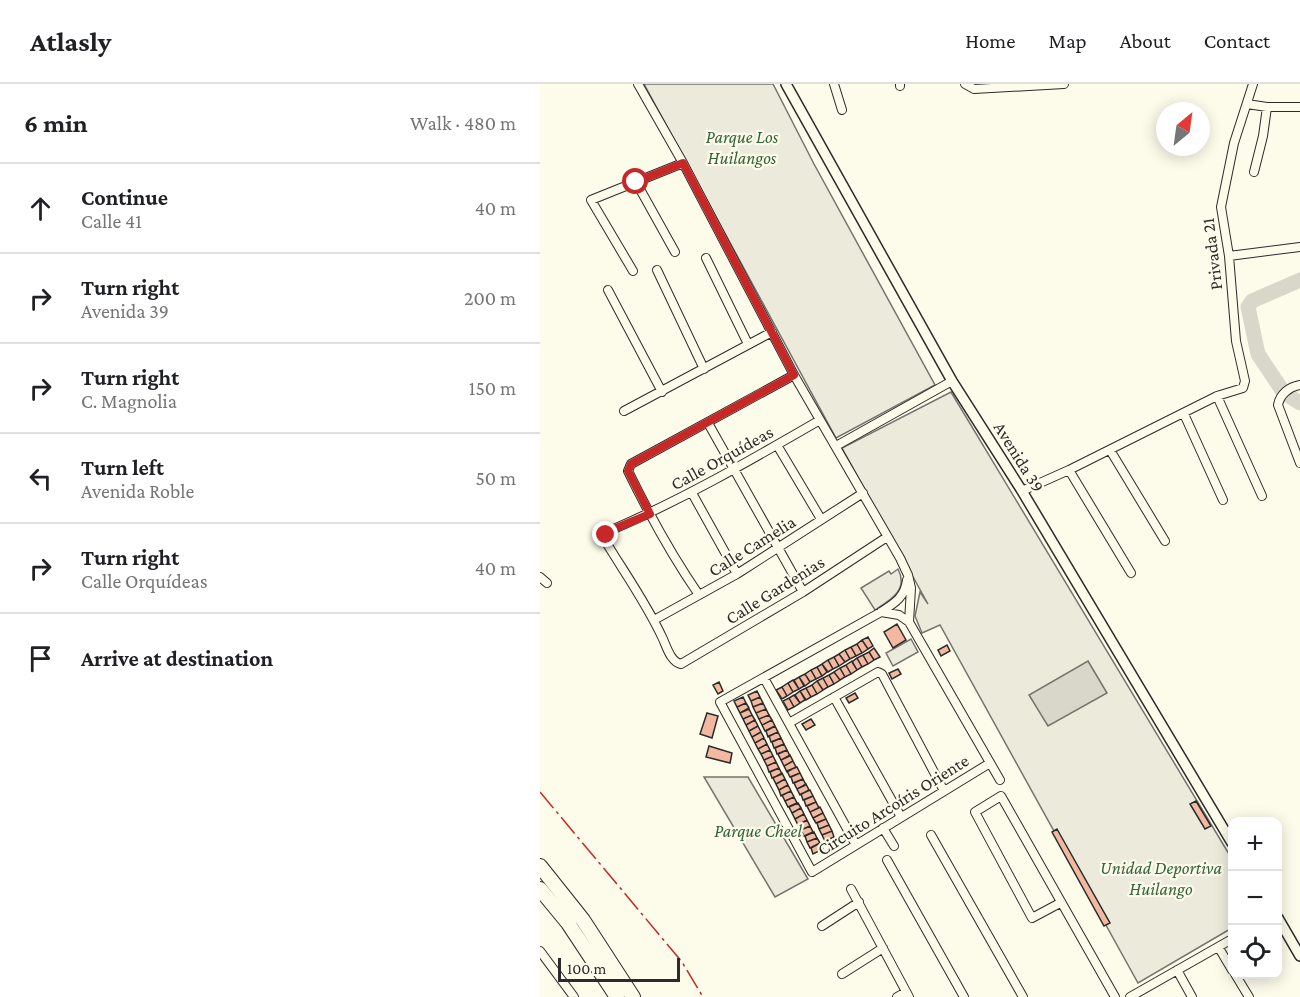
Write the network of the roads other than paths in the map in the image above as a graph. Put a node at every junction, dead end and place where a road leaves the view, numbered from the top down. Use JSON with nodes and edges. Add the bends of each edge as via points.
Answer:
{"nodes":[{"id":1,"x":638,"y":84,"type":"edge"},
{"id":2,"x":786,"y":84,"type":"edge"},
{"id":3,"x":834,"y":84,"type":"edge"},
{"id":4,"x":1064,"y":84,"type":"edge"},
{"id":5,"x":1253,"y":84,"type":"edge"},
{"id":6,"x":1030,"y":85,"type":"edge"},
{"id":7,"x":967,"y":86,"type":"edge"},
{"id":8,"x":1247,"y":104,"type":"junction"},
{"id":9,"x":1267,"y":107,"type":"junction"},
{"id":10,"x":1300,"y":107,"type":"edge"},
{"id":11,"x":842,"y":110,"type":"dead end"},
{"id":12,"x":683,"y":163,"type":"junction"},
{"id":13,"x":1254,"y":172,"type":"dead end"},
{"id":14,"x":636,"y":182,"type":"junction"},
{"id":15,"x":1300,"y":247,"type":"edge"},
{"id":16,"x":675,"y":252,"type":"dead end"},
{"id":17,"x":1229,"y":256,"type":"junction"},
{"id":18,"x":706,"y":258,"type":"dead end"},
{"id":19,"x":657,"y":270,"type":"dead end"},
{"id":20,"x":633,"y":271,"type":"dead end"},
{"id":21,"x":608,"y":290,"type":"dead end"},
{"id":22,"x":772,"y":332,"type":"junction"},
{"id":23,"x":748,"y":344,"type":"junction"},
{"id":24,"x":704,"y":369,"type":"junction"},
{"id":25,"x":794,"y":375,"type":"junction"},
{"id":26,"x":952,"y":381,"type":"junction"},
{"id":27,"x":1300,"y":385,"type":"edge"},
{"id":28,"x":662,"y":392,"type":"junction"},
{"id":29,"x":1217,"y":396,"type":"junction"},
{"id":30,"x":624,"y":411,"type":"dead end"},
{"id":31,"x":1184,"y":414,"type":"junction"},
{"id":32,"x":820,"y":420,"type":"junction"},
{"id":33,"x":708,"y":423,"type":"junction"},
{"id":34,"x":777,"y":445,"type":"junction"},
{"id":35,"x":836,"y":446,"type":"junction"},
{"id":36,"x":1110,"y":450,"type":"junction"},
{"id":37,"x":1300,"y":463,"type":"edge"},
{"id":38,"x":733,"y":469,"type":"junction"},
{"id":39,"x":1070,"y":470,"type":"junction"},
{"id":40,"x":1022,"y":491,"type":"junction"},
{"id":41,"x":692,"y":493,"type":"junction"},
{"id":42,"x":862,"y":493,"type":"junction"},
{"id":43,"x":1262,"y":496,"type":"dead end"},
{"id":44,"x":1223,"y":500,"type":"dead end"},
{"id":45,"x":650,"y":514,"type":"junction"},
{"id":46,"x":821,"y":519,"type":"junction"},
{"id":47,"x":887,"y":537,"type":"junction"},
{"id":48,"x":1165,"y":541,"type":"dead end"},
{"id":49,"x":779,"y":549,"type":"junction"},
{"id":50,"x":1131,"y":573,"type":"dead end"},
{"id":51,"x":737,"y":574,"type":"junction"},
{"id":52,"x":908,"y":575,"type":"junction"},
{"id":53,"x":540,"y":577,"type":"edge"},
{"id":54,"x":547,"y":583,"type":"dead end"},
{"id":55,"x":803,"y":592,"type":"junction"},
{"id":56,"x":699,"y":595,"type":"junction"},
{"id":57,"x":881,"y":612,"type":"junction"},
{"id":58,"x":654,"y":620,"type":"junction"},
{"id":59,"x":909,"y":622,"type":"junction"},
{"id":60,"x":764,"y":678,"type":"junction"},
{"id":61,"x":834,"y":697,"type":"junction"},
{"id":62,"x":789,"y":723,"type":"junction"},
{"id":63,"x":990,"y":763,"type":"junction"},
{"id":64,"x":999,"y":780,"type":"dead end"},
{"id":65,"x":944,"y":791,"type":"junction"},
{"id":66,"x":901,"y":817,"type":"junction"},
{"id":67,"x":883,"y":828,"type":"junction"},
{"id":68,"x":931,"y":835,"type":"dead end"},
{"id":69,"x":1228,"y":835,"type":"edge"},
{"id":70,"x":856,"y":845,"type":"junction"},
{"id":71,"x":894,"y":846,"type":"dead end"},
{"id":72,"x":887,"y":860,"type":"dead end"},
{"id":73,"x":540,"y":866,"type":"edge"},
{"id":74,"x":540,"y":889,"type":"edge"},
{"id":75,"x":851,"y":889,"type":"dead end"},
{"id":76,"x":859,"y":902,"type":"junction"},
{"id":77,"x":1060,"y":903,"type":"junction"},
{"id":78,"x":1282,"y":925,"type":"edge"},
{"id":79,"x":822,"y":926,"type":"dead end"},
{"id":80,"x":1228,"y":942,"type":"edge"},
{"id":81,"x":883,"y":948,"type":"junction"},
{"id":82,"x":1219,"y":948,"type":"junction"},
{"id":83,"x":540,"y":951,"type":"edge"},
{"id":84,"x":1300,"y":956,"type":"edge"},
{"id":85,"x":1228,"y":962,"type":"edge"},
{"id":86,"x":1178,"y":970,"type":"junction"},
{"id":87,"x":842,"y":974,"type":"dead end"},
{"id":88,"x":1238,"y":979,"type":"edge"},
{"id":89,"x":908,"y":994,"type":"edge"},
{"id":90,"x":1133,"y":996,"type":"edge"},
{"id":91,"x":574,"y":997,"type":"edge"},
{"id":92,"x":617,"y":997,"type":"edge"},
{"id":93,"x":633,"y":997,"type":"edge"},
{"id":94,"x":897,"y":997,"type":"edge"},
{"id":95,"x":964,"y":997,"type":"edge"},
{"id":96,"x":1023,"y":997,"type":"edge"},
{"id":97,"x":1114,"y":997,"type":"edge"},
{"id":98,"x":1192,"y":997,"type":"edge"},
{"id":99,"x":1249,"y":997,"type":"edge"}],
"edges":[{"from":1,"to":12,"type":"street"},
{"from":2,"to":26,"type":"street","name":"Avenida 39"},
{"from":3,"to":11,"type":"street"},
{"from":4,"to":6,"type":"street"},
{"from":5,"to":8,"type":"street","name":"Privada 21"},
{"from":6,"to":7,"type":"street","via":[[974,89]]},
{"from":8,"to":9,"type":"street"},
{"from":8,"to":17,"type":"street","name":"Privada 21","via":[[1234,143],[1221,207]]},
{"from":9,"to":10,"type":"street"},
{"from":9,"to":13,"type":"street"},
{"from":12,"to":14,"type":"street"},
{"from":12,"to":22,"type":"street"},
{"from":14,"to":16,"type":"street"},
{"from":14,"to":20,"type":"street","via":[[591,200]]},
{"from":15,"to":17,"type":"street"},
{"from":17,"to":29,"type":"street","name":"Privada 21","via":[[1236,341],[1245,381],[1243,388]]},
{"from":18,"to":23,"type":"street"},
{"from":19,"to":24,"type":"street"},
{"from":21,"to":28,"type":"street"},
{"from":22,"to":23,"type":"street"},
{"from":22,"to":25,"type":"street"},
{"from":23,"to":24,"type":"street"},
{"from":24,"to":28,"type":"street"},
{"from":25,"to":32,"type":"street"},
{"from":25,"to":33,"type":"street"},
{"from":26,"to":35,"type":"street"},
{"from":26,"to":40,"type":"street","name":"Avenida 39"},
{"from":27,"to":37,"type":"street","via":[[1284,393],[1278,405]]},
{"from":28,"to":30,"type":"street"},
{"from":29,"to":31,"type":"street"},
{"from":29,"to":43,"type":"street"},
{"from":31,"to":36,"type":"street"},
{"from":31,"to":44,"type":"street"},
{"from":32,"to":34,"type":"street","name":"Calle Orquídeas"},
{"from":32,"to":35,"type":"street"},
{"from":33,"to":38,"type":"street"},
{"from":33,"to":45,"type":"street","via":[[629,467]]},
{"from":34,"to":38,"type":"street","name":"Calle Orquídeas"},
{"from":34,"to":46,"type":"street"},
{"from":35,"to":42,"type":"street"},
{"from":36,"to":39,"type":"street"},
{"from":36,"to":48,"type":"street"},
{"from":38,"to":41,"type":"street","name":"Calle Orquídeas"},
{"from":38,"to":49,"type":"street"},
{"from":39,"to":40,"type":"street"},
{"from":39,"to":50,"type":"street"},
{"from":40,"to":69,"type":"street","name":"Avenida 39"},
{"from":41,"to":45,"type":"street","name":"Calle Orquídeas"},
{"from":41,"to":51,"type":"street"},
{"from":42,"to":46,"type":"street","name":"Calle Camelia"},
{"from":42,"to":47,"type":"street"},
{"from":45,"to":56,"type":"street"},
{"from":45,"to":58,"type":"street","name":"Calle Orquídeas","via":[[609,531],[604,539]]},
{"from":46,"to":49,"type":"street","name":"Calle Camelia"},
{"from":47,"to":52,"type":"street"},
{"from":47,"to":55,"type":"street","name":"Calle Gardenias"},
{"from":49,"to":51,"type":"street","name":"Calle Camelia"},
{"from":49,"to":55,"type":"street"},
{"from":51,"to":56,"type":"street","name":"Calle Camelia"},
{"from":52,"to":57,"type":"street","via":[[899,600]]},
{"from":52,"to":59,"type":"street"},
{"from":53,"to":54,"type":"street"},
{"from":55,"to":58,"type":"street","name":"Calle Gardenias","via":[[681,664],[676,663]]},
{"from":56,"to":58,"type":"street","name":"Calle Camelia"},
{"from":57,"to":59,"type":"street","via":[[899,615]]},
{"from":57,"to":60,"type":"street"},
{"from":59,"to":63,"type":"street"},
{"from":60,"to":62,"type":"street"},
{"from":60,"to":70,"type":"street","name":"Circuito Arcoíris Oriente","via":[[720,702],[812,872]]},
{"from":61,"to":62,"type":"street"},
{"from":61,"to":65,"type":"street","via":[[878,672],[882,674]]},
{"from":61,"to":66,"type":"street"},
{"from":62,"to":70,"type":"street"},
{"from":63,"to":64,"type":"street"},
{"from":63,"to":65,"type":"street","name":"Circuito Arcoíris Oriente"},
{"from":65,"to":66,"type":"street","name":"Circuito Arcoíris Oriente"},
{"from":66,"to":67,"type":"street","name":"Circuito Arcoíris Oriente"},
{"from":67,"to":70,"type":"street","name":"Circuito Arcoíris Oriente"},
{"from":67,"to":71,"type":"street"},
{"from":68,"to":96,"type":"street"},
{"from":72,"to":95,"type":"street"},
{"from":73,"to":93,"type":"highway","via":[[583,920]]},
{"from":74,"to":92,"type":"highway","via":[[568,922]]},
{"from":75,"to":76,"type":"street"},
{"from":76,"to":79,"type":"street"},
{"from":76,"to":81,"type":"street"},
{"from":77,"to":77,"type":"street","via":[[1032,918],[975,812],[1000,796]]},
{"from":77,"to":97,"type":"street"},
{"from":78,"to":84,"type":"street"},
{"from":80,"to":82,"type":"street"},
{"from":81,"to":87,"type":"street"},
{"from":81,"to":89,"type":"street"},
{"from":82,"to":85,"type":"street"},
{"from":82,"to":86,"type":"street"},
{"from":83,"to":91,"type":"street"},
{"from":86,"to":90,"type":"street"},
{"from":86,"to":98,"type":"street"},
{"from":88,"to":99,"type":"street"},
{"from":89,"to":94,"type":"street"}]}
